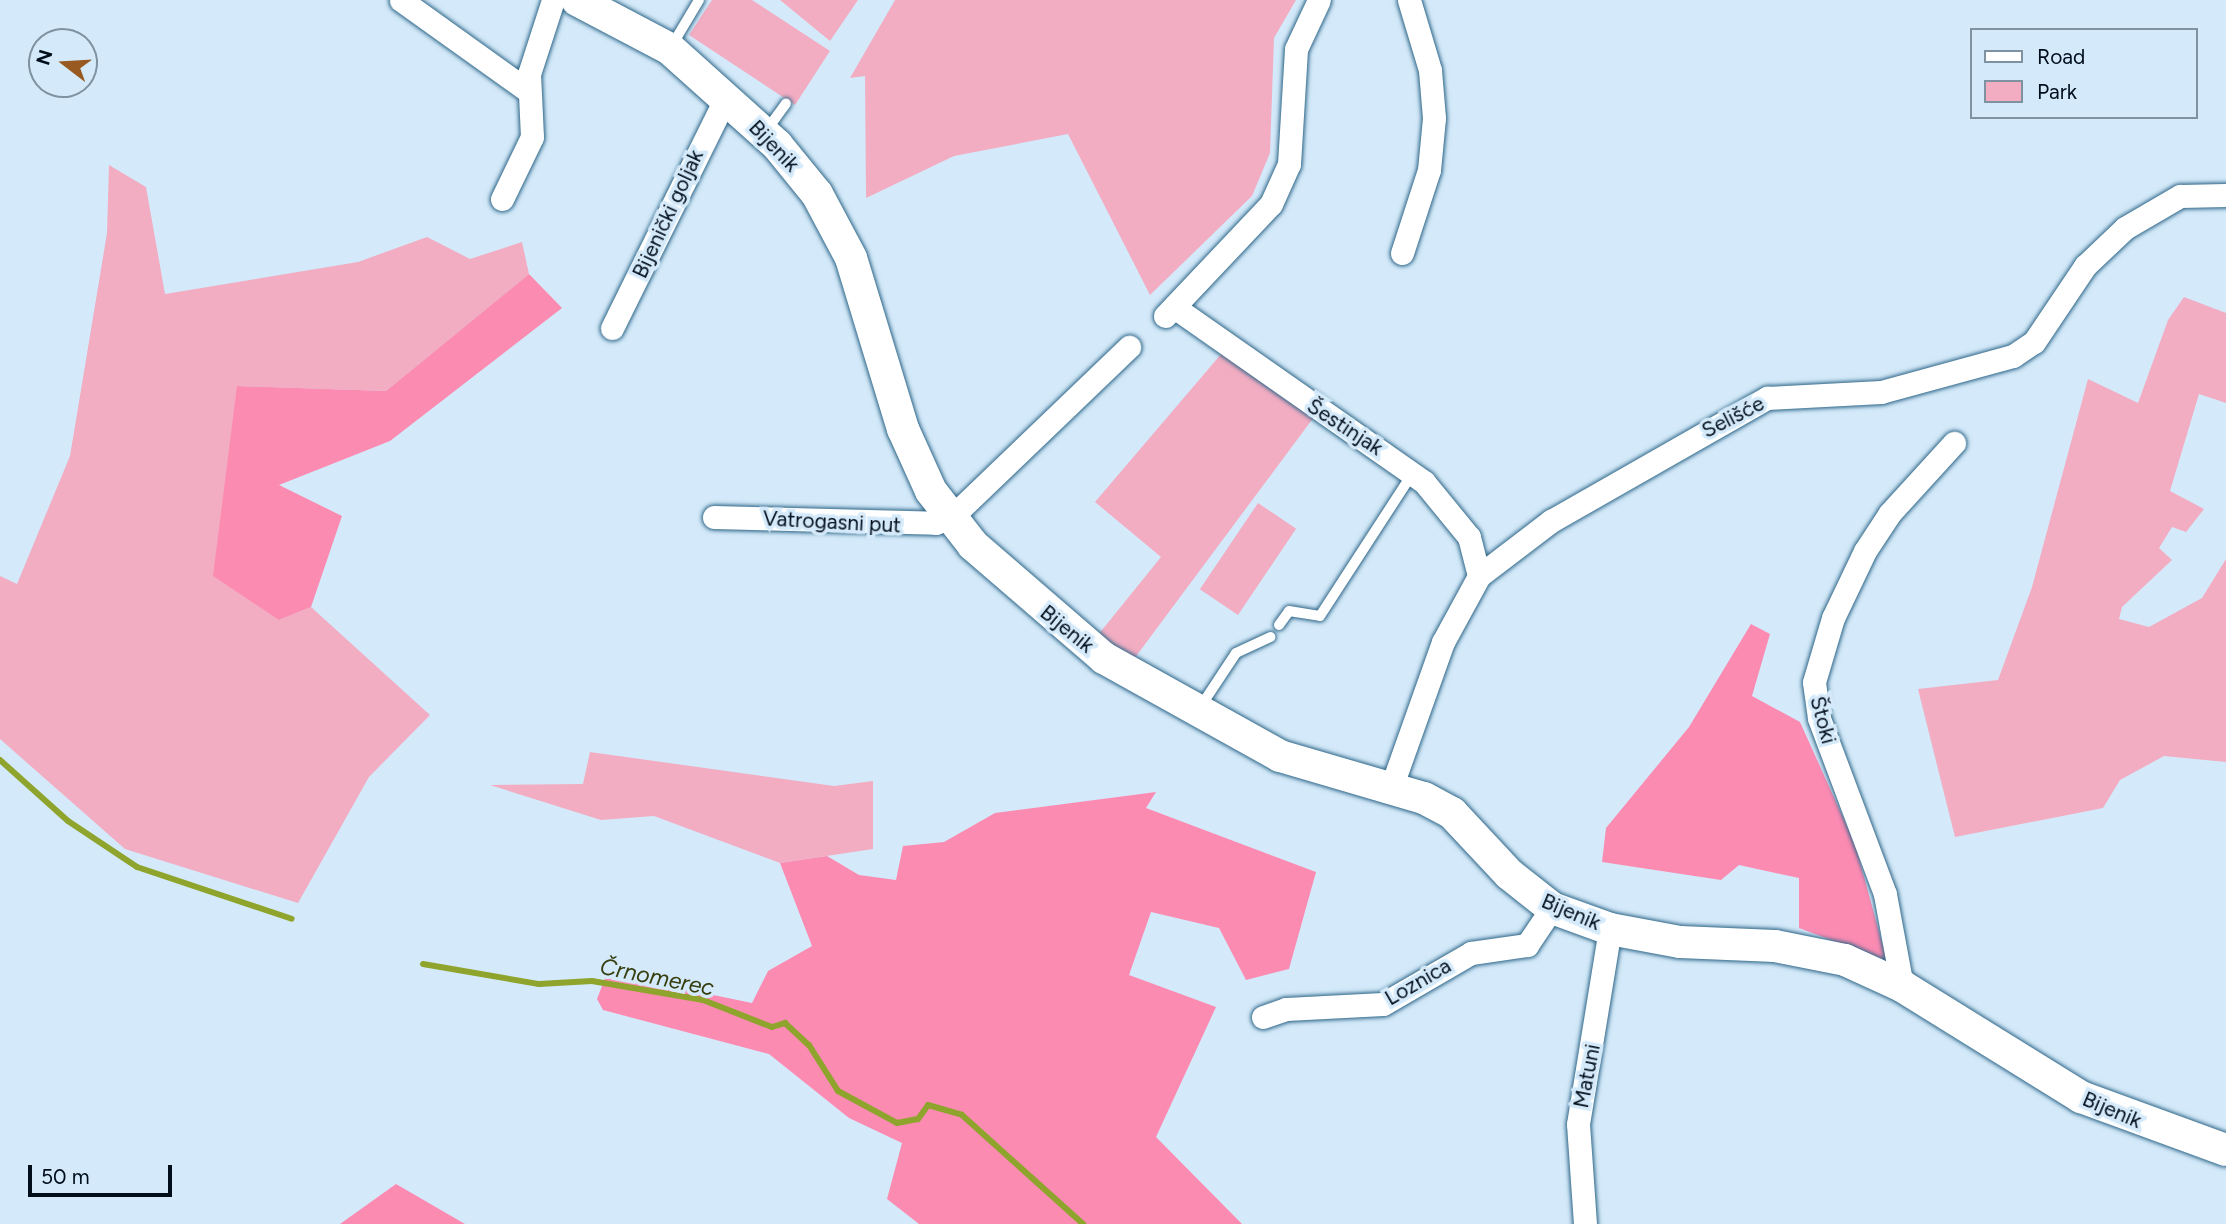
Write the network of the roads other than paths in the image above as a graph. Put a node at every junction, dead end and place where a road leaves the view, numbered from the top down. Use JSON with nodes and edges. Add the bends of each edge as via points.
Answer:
{"nodes":[{"id":1,"x":401,"y":0,"type":"edge"},
{"id":2,"x":553,"y":0,"type":"edge"},
{"id":3,"x":577,"y":0,"type":"edge"},
{"id":4,"x":699,"y":0,"type":"edge"},
{"id":5,"x":1319,"y":0,"type":"edge"},
{"id":6,"x":1409,"y":0,"type":"edge"},
{"id":7,"x":670,"y":50,"type":"junction"},
{"id":8,"x":528,"y":91,"type":"junction"},
{"id":9,"x":725,"y":99,"type":"junction"},
{"id":10,"x":786,"y":103,"type":"dead end"},
{"id":11,"x":764,"y":133,"type":"junction"},
{"id":12,"x":2226,"y":195,"type":"edge"},
{"id":13,"x":502,"y":199,"type":"dead end"},
{"id":14,"x":1402,"y":253,"type":"dead end"},
{"id":15,"x":612,"y":328,"type":"dead end"},
{"id":16,"x":1129,"y":347,"type":"dead end"},
{"id":17,"x":1954,"y":443,"type":"dead end"},
{"id":18,"x":1413,"y":473,"type":"junction"},
{"id":19,"x":714,"y":517,"type":"dead end"},
{"id":20,"x":948,"y":517,"type":"junction"},
{"id":21,"x":1479,"y":576,"type":"junction"},
{"id":22,"x":1279,"y":625,"type":"dead end"},
{"id":23,"x":1271,"y":637,"type":"dead end"},
{"id":24,"x":1197,"y":711,"type":"junction"},
{"id":25,"x":1391,"y":788,"type":"junction"},
{"id":26,"x":1552,"y":908,"type":"junction"},
{"id":27,"x":1610,"y":929,"type":"junction"},
{"id":28,"x":1902,"y":986,"type":"junction"},
{"id":29,"x":1263,"y":1017,"type":"dead end"},
{"id":30,"x":2226,"y":1150,"type":"edge"},
{"id":31,"x":1585,"y":1224,"type":"edge"}],
"edges":[{"from":1,"to":8,"type":"street"},
{"from":2,"to":8,"type":"street"},
{"from":3,"to":7,"type":"main road","name":"Bijenik"},
{"from":4,"to":7,"type":"lane"},
{"from":5,"to":18,"type":"street","name":"Šestinjak","via":[[1296,49],[1289,164],[1271,204],[1169,312]]},
{"from":6,"to":14,"type":"street","via":[[1430,70],[1434,118],[1429,170]]},
{"from":7,"to":9,"type":"main road","name":"Bijenik"},
{"from":8,"to":13,"type":"street","via":[[532,137]]},
{"from":9,"to":11,"type":"main road","name":"Bijenik"},
{"from":9,"to":15,"type":"street","name":"Bijenički goljak"},
{"from":10,"to":11,"type":"lane"},
{"from":11,"to":20,"type":"main road","name":"Bijenik","via":[[829,212],[851,258],[903,429]]},
{"from":12,"to":21,"type":"street","name":"Selišće","via":[[2180,196],[2125,228],[2084,266],[2024,351],[1881,392],[1781,395],[1752,404],[1602,488]]},
{"from":16,"to":20,"type":"street"},
{"from":17,"to":28,"type":"street","name":"Štoki","via":[[1890,513],[1865,551],[1833,618],[1814,682],[1819,718],[1885,894]]},
{"from":18,"to":21,"type":"street","name":"Šestinjak","via":[[1469,537]]},
{"from":18,"to":22,"type":"lane","via":[[1320,617],[1289,611]]},
{"from":19,"to":20,"type":"street","name":"Vatrogasni put","via":[[904,527]]},
{"from":20,"to":24,"type":"main road","name":"Bijenik","via":[[1064,629]]},
{"from":21,"to":25,"type":"street","name":"Selišće","via":[[1443,642]]},
{"from":23,"to":24,"type":"lane","via":[[1236,653]]},
{"from":24,"to":25,"type":"main road","name":"Bijenik","via":[[1280,756]]},
{"from":25,"to":26,"type":"main road","name":"Bijenik","via":[[1452,813],[1509,874]]},
{"from":26,"to":27,"type":"main road","name":"Bijenik"},
{"from":26,"to":29,"type":"street","name":"Loznica","via":[[1527,945],[1471,953],[1383,1004],[1286,1009]]},
{"from":27,"to":28,"type":"main road","name":"Bijenik","via":[[1680,942],[1805,949]]},
{"from":27,"to":31,"type":"street","name":"Matuni","via":[[1578,1124]]},
{"from":28,"to":30,"type":"main road","name":"Bijenik","via":[[2081,1097]]}]}
